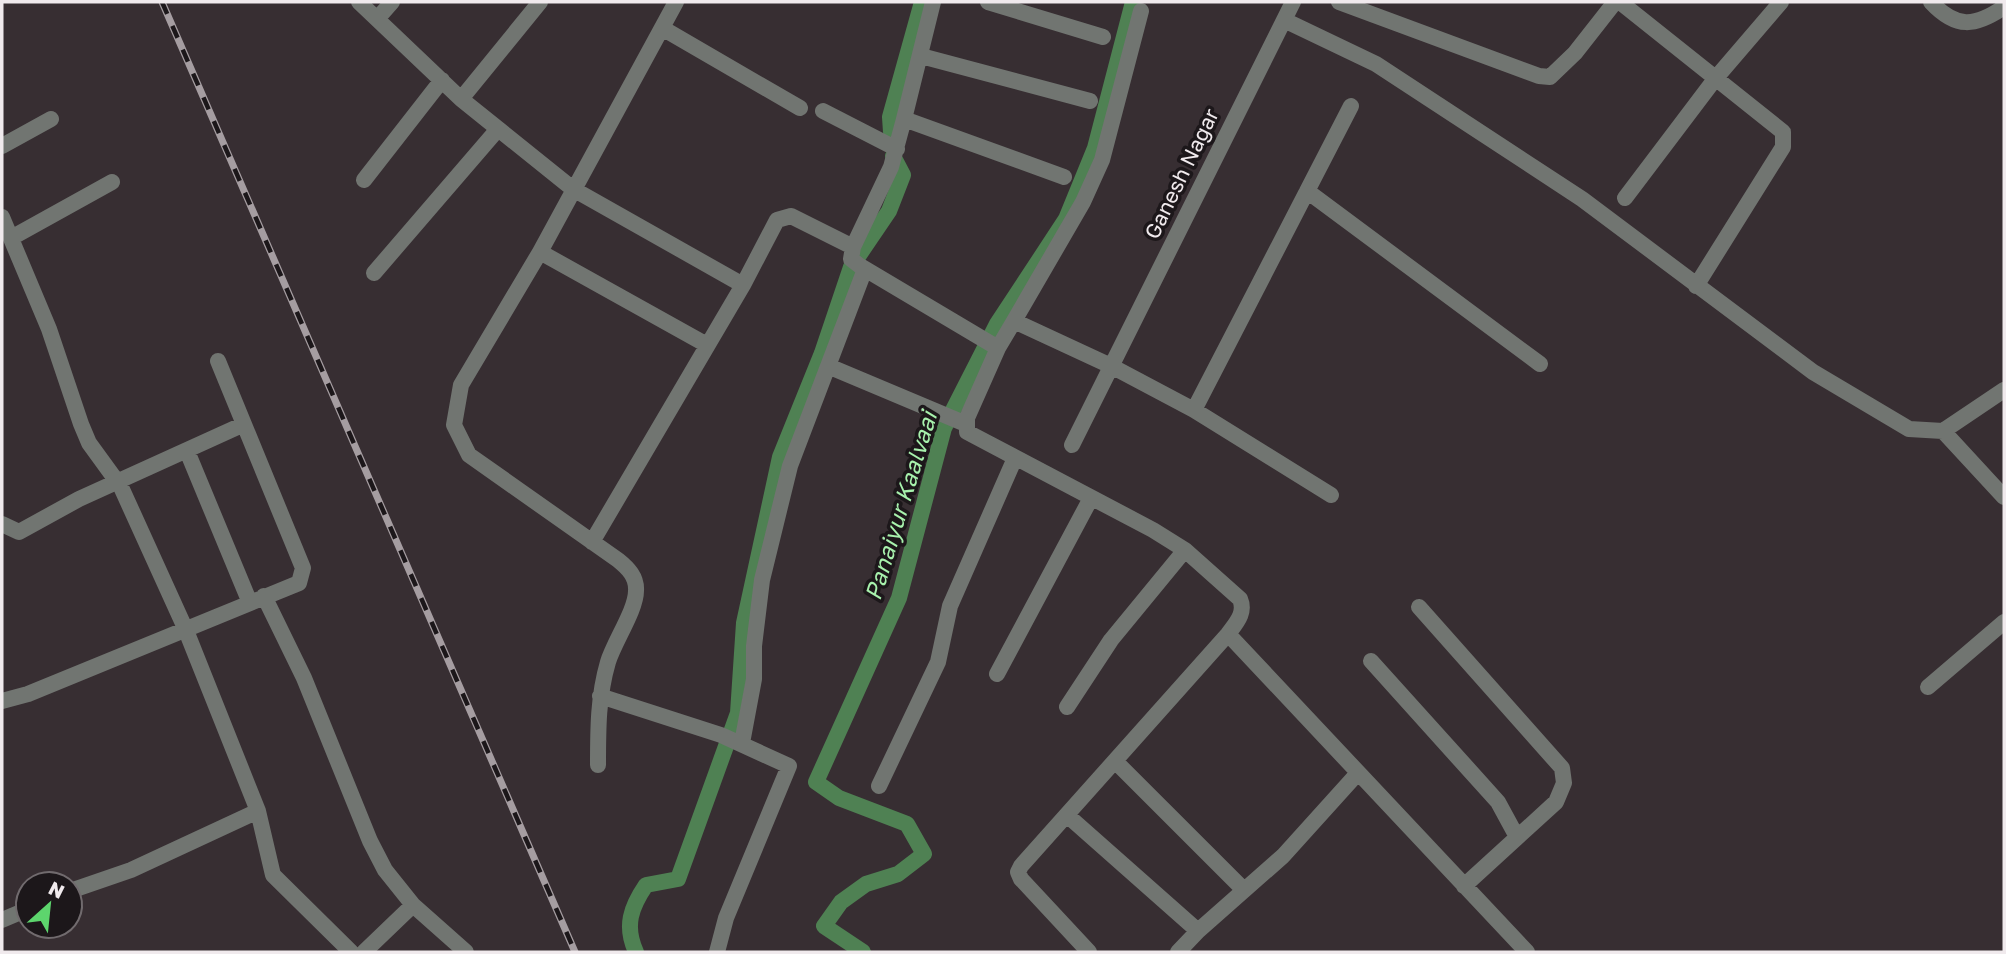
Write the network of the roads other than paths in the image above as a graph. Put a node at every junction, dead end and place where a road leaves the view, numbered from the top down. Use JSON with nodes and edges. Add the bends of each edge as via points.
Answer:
{"nodes":[{"id":1,"x":359,"y":2,"type":"edge"},
{"id":2,"x":392,"y":2,"type":"edge"},
{"id":3,"x":540,"y":2,"type":"edge"},
{"id":4,"x":676,"y":2,"type":"edge"},
{"id":5,"x":933,"y":2,"type":"edge"},
{"id":6,"x":988,"y":2,"type":"edge"},
{"id":7,"x":1293,"y":2,"type":"edge"},
{"id":8,"x":1339,"y":2,"type":"edge"},
{"id":9,"x":1618,"y":2,"type":"edge"},
{"id":10,"x":1781,"y":2,"type":"edge"},
{"id":11,"x":1931,"y":2,"type":"edge"},
{"id":12,"x":2004,"y":7,"type":"edge"},
{"id":13,"x":1141,"y":11,"type":"dead end"},
{"id":14,"x":377,"y":19,"type":"junction"},
{"id":15,"x":1284,"y":20,"type":"junction"},
{"id":16,"x":662,"y":28,"type":"junction"},
{"id":17,"x":1103,"y":37,"type":"dead end"},
{"id":18,"x":921,"y":56,"type":"junction"},
{"id":19,"x":1715,"y":79,"type":"junction"},
{"id":20,"x":442,"y":80,"type":"junction"},
{"id":21,"x":461,"y":99,"type":"junction"},
{"id":22,"x":1090,"y":102,"type":"dead end"},
{"id":23,"x":1351,"y":106,"type":"dead end"},
{"id":24,"x":800,"y":108,"type":"dead end"},
{"id":25,"x":823,"y":111,"type":"dead end"},
{"id":26,"x":51,"y":119,"type":"dead end"},
{"id":27,"x":904,"y":119,"type":"junction"},
{"id":28,"x":498,"y":129,"type":"junction"},
{"id":29,"x":2,"y":146,"type":"edge"},
{"id":30,"x":895,"y":157,"type":"junction"},
{"id":31,"x":1064,"y":177,"type":"dead end"},
{"id":32,"x":364,"y":180,"type":"dead end"},
{"id":33,"x":112,"y":182,"type":"dead end"},
{"id":34,"x":573,"y":189,"type":"junction"},
{"id":35,"x":1307,"y":191,"type":"junction"},
{"id":36,"x":1625,"y":198,"type":"dead end"},
{"id":37,"x":2,"y":218,"type":"edge"},
{"id":38,"x":11,"y":239,"type":"junction"},
{"id":39,"x":540,"y":252,"type":"junction"},
{"id":40,"x":857,"y":260,"type":"junction"},
{"id":41,"x":374,"y":273,"type":"dead end"},
{"id":42,"x":743,"y":285,"type":"junction"},
{"id":43,"x":1696,"y":286,"type":"junction"},
{"id":44,"x":1014,"y":321,"type":"junction"},
{"id":45,"x":989,"y":343,"type":"junction"},
{"id":46,"x":708,"y":345,"type":"junction"},
{"id":47,"x":218,"y":361,"type":"dead end"},
{"id":48,"x":1540,"y":364,"type":"dead end"},
{"id":49,"x":828,"y":366,"type":"junction"},
{"id":50,"x":1111,"y":366,"type":"junction"},
{"id":51,"x":2004,"y":390,"type":"edge"},
{"id":52,"x":1194,"y":410,"type":"junction"},
{"id":53,"x":961,"y":422,"type":"junction"},
{"id":54,"x":242,"y":425,"type":"junction"},
{"id":55,"x":1943,"y":431,"type":"junction"},
{"id":56,"x":1072,"y":445,"type":"dead end"},
{"id":57,"x":187,"y":451,"type":"junction"},
{"id":58,"x":1016,"y":458,"type":"junction"},
{"id":59,"x":117,"y":481,"type":"junction"},
{"id":60,"x":1331,"y":495,"type":"dead end"},
{"id":61,"x":2004,"y":497,"type":"edge"},
{"id":62,"x":1090,"y":498,"type":"junction"},
{"id":63,"x":2,"y":524,"type":"edge"},
{"id":64,"x":592,"y":542,"type":"junction"},
{"id":65,"x":1185,"y":550,"type":"junction"},
{"id":66,"x":257,"y":599,"type":"junction"},
{"id":67,"x":1419,"y":607,"type":"dead end"},
{"id":68,"x":2004,"y":622,"type":"edge"},
{"id":69,"x":185,"y":628,"type":"junction"},
{"id":70,"x":1228,"y":634,"type":"junction"},
{"id":71,"x":1371,"y":661,"type":"dead end"},
{"id":72,"x":997,"y":674,"type":"dead end"},
{"id":73,"x":1928,"y":687,"type":"dead end"},
{"id":74,"x":600,"y":696,"type":"junction"},
{"id":75,"x":2,"y":701,"type":"edge"},
{"id":76,"x":1067,"y":707,"type":"dead end"},
{"id":77,"x":741,"y":742,"type":"junction"},
{"id":78,"x":1115,"y":761,"type":"junction"},
{"id":79,"x":598,"y":765,"type":"dead end"},
{"id":80,"x":1357,"y":774,"type":"junction"},
{"id":81,"x":879,"y":786,"type":"dead end"},
{"id":82,"x":258,"y":811,"type":"junction"},
{"id":83,"x":1068,"y":816,"type":"junction"},
{"id":84,"x":1517,"y":838,"type":"junction"},
{"id":85,"x":84,"y":886,"type":"edge"},
{"id":86,"x":1464,"y":886,"type":"junction"},
{"id":87,"x":1244,"y":890,"type":"junction"},
{"id":88,"x":414,"y":905,"type":"junction"},
{"id":89,"x":1198,"y":930,"type":"junction"},
{"id":90,"x":351,"y":952,"type":"edge"},
{"id":91,"x":364,"y":952,"type":"edge"},
{"id":92,"x":466,"y":952,"type":"edge"},
{"id":93,"x":717,"y":952,"type":"edge"},
{"id":94,"x":1089,"y":952,"type":"edge"},
{"id":95,"x":1178,"y":952,"type":"edge"},
{"id":96,"x":1527,"y":952,"type":"edge"}],
"edges":[{"from":1,"to":14,"type":"street"},
{"from":2,"to":14,"type":"street"},
{"from":3,"to":21,"type":"street"},
{"from":4,"to":16,"type":"street"},
{"from":5,"to":18,"type":"street"},
{"from":6,"to":17,"type":"street"},
{"from":7,"to":15,"type":"street","name":"Ganesh Nagar"},
{"from":8,"to":9,"type":"street","via":[[1550,77]]},
{"from":9,"to":19,"type":"street"},
{"from":10,"to":19,"type":"street"},
{"from":11,"to":12,"type":"street","via":[[1940,12],[1970,24],[1986,20]]},
{"from":13,"to":44,"type":"street","via":[[1102,160]]},
{"from":14,"to":20,"type":"street"},
{"from":15,"to":43,"type":"street","via":[[1376,64],[1582,199]]},
{"from":15,"to":50,"type":"street","name":"Ganesh Nagar"},
{"from":16,"to":24,"type":"street"},
{"from":16,"to":34,"type":"street"},
{"from":18,"to":22,"type":"street"},
{"from":18,"to":27,"type":"street"},
{"from":19,"to":36,"type":"street"},
{"from":19,"to":43,"type":"street","via":[[1782,129],[1783,147]]},
{"from":20,"to":21,"type":"street"},
{"from":20,"to":32,"type":"street"},
{"from":21,"to":28,"type":"street"},
{"from":23,"to":35,"type":"street"},
{"from":25,"to":30,"type":"street"},
{"from":26,"to":29,"type":"street"},
{"from":27,"to":30,"type":"street"},
{"from":27,"to":31,"type":"street"},
{"from":28,"to":34,"type":"street"},
{"from":28,"to":41,"type":"street"},
{"from":30,"to":40,"type":"street"},
{"from":33,"to":38,"type":"street"},
{"from":34,"to":39,"type":"street"},
{"from":34,"to":42,"type":"street"},
{"from":35,"to":48,"type":"street"},
{"from":35,"to":52,"type":"street"},
{"from":37,"to":38,"type":"street"},
{"from":38,"to":59,"type":"street","via":[[49,329],[80,424]]},
{"from":39,"to":46,"type":"street"},
{"from":39,"to":64,"type":"street","via":[[461,386],[454,425],[469,455]]},
{"from":40,"to":42,"type":"street","via":[[791,216],[781,217]]},
{"from":40,"to":45,"type":"street"},
{"from":40,"to":49,"type":"street"},
{"from":42,"to":46,"type":"street"},
{"from":43,"to":55,"type":"street","via":[[1813,372],[1909,429]]},
{"from":44,"to":45,"type":"street"},
{"from":44,"to":50,"type":"street"},
{"from":45,"to":53,"type":"street"},
{"from":46,"to":64,"type":"street"},
{"from":47,"to":54,"type":"street"},
{"from":49,"to":53,"type":"street"},
{"from":49,"to":77,"type":"street","via":[[790,466],[762,580],[754,679]]},
{"from":50,"to":52,"type":"street"},
{"from":50,"to":56,"type":"street","name":"Ganesh Nagar"},
{"from":51,"to":55,"type":"street"},
{"from":52,"to":60,"type":"street"},
{"from":53,"to":58,"type":"street","via":[[973,437]]},
{"from":54,"to":57,"type":"street"},
{"from":54,"to":66,"type":"street","via":[[303,568],[299,583]]},
{"from":55,"to":61,"type":"street"},
{"from":57,"to":59,"type":"street"},
{"from":57,"to":66,"type":"street"},
{"from":58,"to":62,"type":"street"},
{"from":58,"to":81,"type":"street","via":[[950,606],[938,662]]},
{"from":59,"to":63,"type":"street","via":[[19,532]]},
{"from":59,"to":69,"type":"street"},
{"from":62,"to":65,"type":"street"},
{"from":62,"to":72,"type":"street"},
{"from":64,"to":74,"type":"street","via":[[629,568],[637,593],[608,661]]},
{"from":65,"to":70,"type":"street","via":[[1240,599],[1240,616]]},
{"from":65,"to":76,"type":"street","via":[[1111,640]]},
{"from":66,"to":69,"type":"street"},
{"from":66,"to":88,"type":"street","via":[[304,678],[370,841],[385,870]]},
{"from":67,"to":84,"type":"street","via":[[1562,768],[1564,783],[1556,802]]},
{"from":68,"to":73,"type":"street"},
{"from":69,"to":75,"type":"street"},
{"from":69,"to":82,"type":"street"},
{"from":70,"to":78,"type":"street"},
{"from":70,"to":80,"type":"street"},
{"from":71,"to":84,"type":"street","via":[[1498,802]]},
{"from":74,"to":77,"type":"street"},
{"from":74,"to":79,"type":"street"},
{"from":77,"to":93,"type":"street","via":[[786,762],[789,771],[726,918]]},
{"from":78,"to":83,"type":"street"},
{"from":78,"to":87,"type":"street"},
{"from":80,"to":86,"type":"street"},
{"from":80,"to":87,"type":"street","via":[[1283,856]]},
{"from":82,"to":85,"type":"street","via":[[131,870]]},
{"from":82,"to":90,"type":"street","via":[[274,875]]},
{"from":83,"to":89,"type":"street"},
{"from":83,"to":94,"type":"street","via":[[1018,872]]},
{"from":84,"to":86,"type":"street"},
{"from":86,"to":96,"type":"street"},
{"from":87,"to":89,"type":"street"},
{"from":88,"to":91,"type":"street"},
{"from":88,"to":92,"type":"street"},
{"from":89,"to":95,"type":"street"}]}
